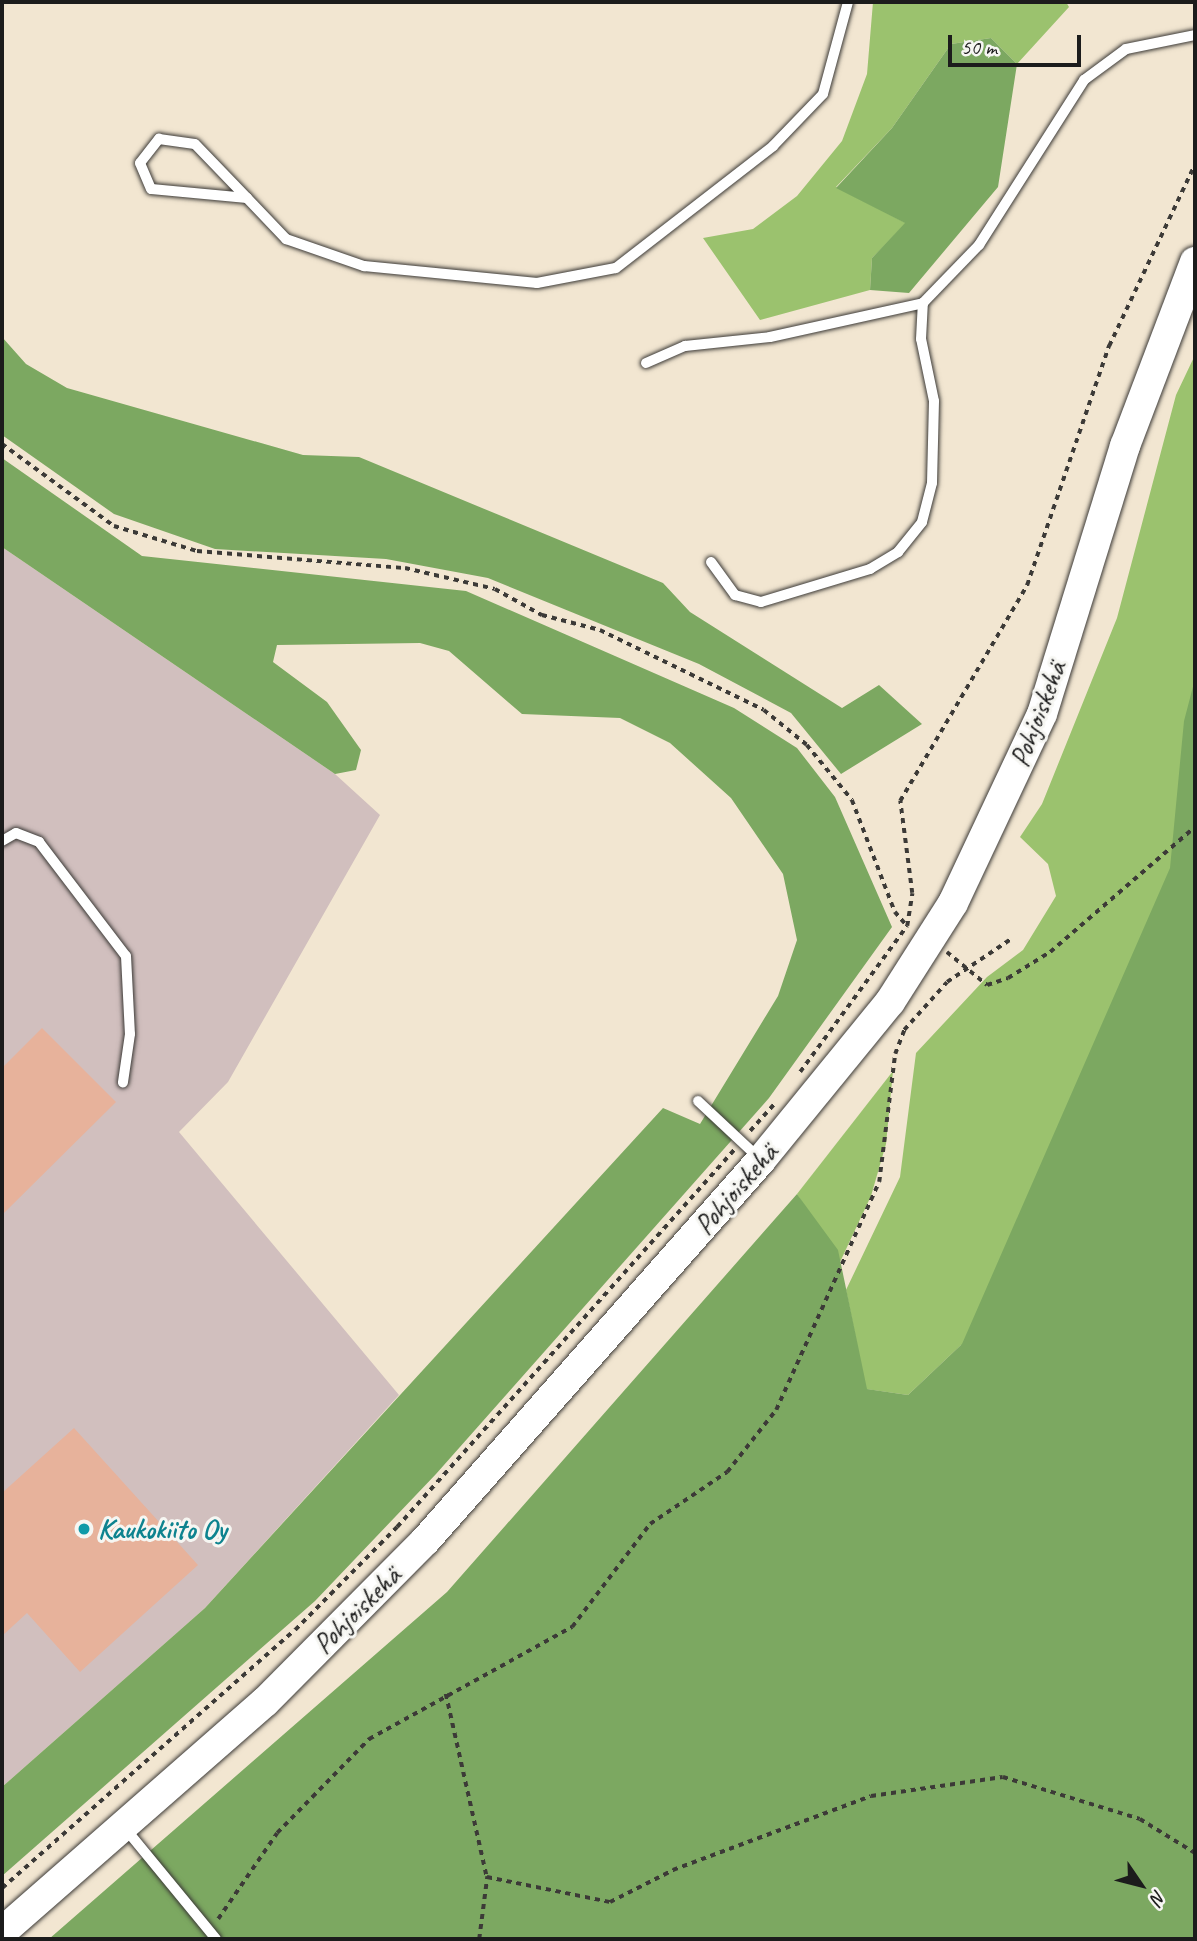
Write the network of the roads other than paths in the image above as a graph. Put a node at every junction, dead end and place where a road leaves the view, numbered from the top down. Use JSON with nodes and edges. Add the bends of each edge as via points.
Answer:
{"nodes":[{"id":1,"x":848,"y":2,"type":"edge"},
{"id":2,"x":1195,"y":35,"type":"edge"},
{"id":3,"x":247,"y":198,"type":"junction"},
{"id":4,"x":1195,"y":262,"type":"edge"},
{"id":5,"x":923,"y":303,"type":"junction"},
{"id":6,"x":646,"y":363,"type":"dead end"},
{"id":7,"x":710,"y":562,"type":"dead end"},
{"id":8,"x":2,"y":841,"type":"edge"},
{"id":9,"x":123,"y":1082,"type":"dead end"},
{"id":10,"x":698,"y":1101,"type":"dead end"},
{"id":11,"x":752,"y":1150,"type":"junction"},
{"id":12,"x":124,"y":1827,"type":"junction"},
{"id":13,"x":2,"y":1932,"type":"edge"},
{"id":14,"x":212,"y":1936,"type":"edge"}],
"edges":[{"from":1,"to":3,"type":"lane","via":[[823,94],[773,146],[616,268],[537,283],[364,266],[286,239]]},
{"from":2,"to":5,"type":"lane","via":[[1126,49],[1084,80],[979,245]]},
{"from":3,"to":3,"type":"lane","via":[[151,189],[140,163],[159,139],[195,144]]},
{"from":4,"to":11,"type":"main road","name":"Pohjoiskehä","via":[[1125,446],[1042,714],[991,831],[890,1002]]},
{"from":5,"to":6,"type":"lane","via":[[771,337],[685,346]]},
{"from":5,"to":7,"type":"lane","via":[[921,339],[934,401],[932,483],[922,522],[898,552],[870,569],[761,602],[735,595]]},
{"from":8,"to":9,"type":"lane","via":[[16,833],[39,842],[126,956],[130,1034]]},
{"from":10,"to":11,"type":"lane"},
{"from":11,"to":12,"type":"main road","name":"Pohjoiskehä","via":[[425,1541],[265,1702]]},
{"from":12,"to":13,"type":"main road","name":"Pohjoiskehä"},
{"from":12,"to":14,"type":"lane"}]}
